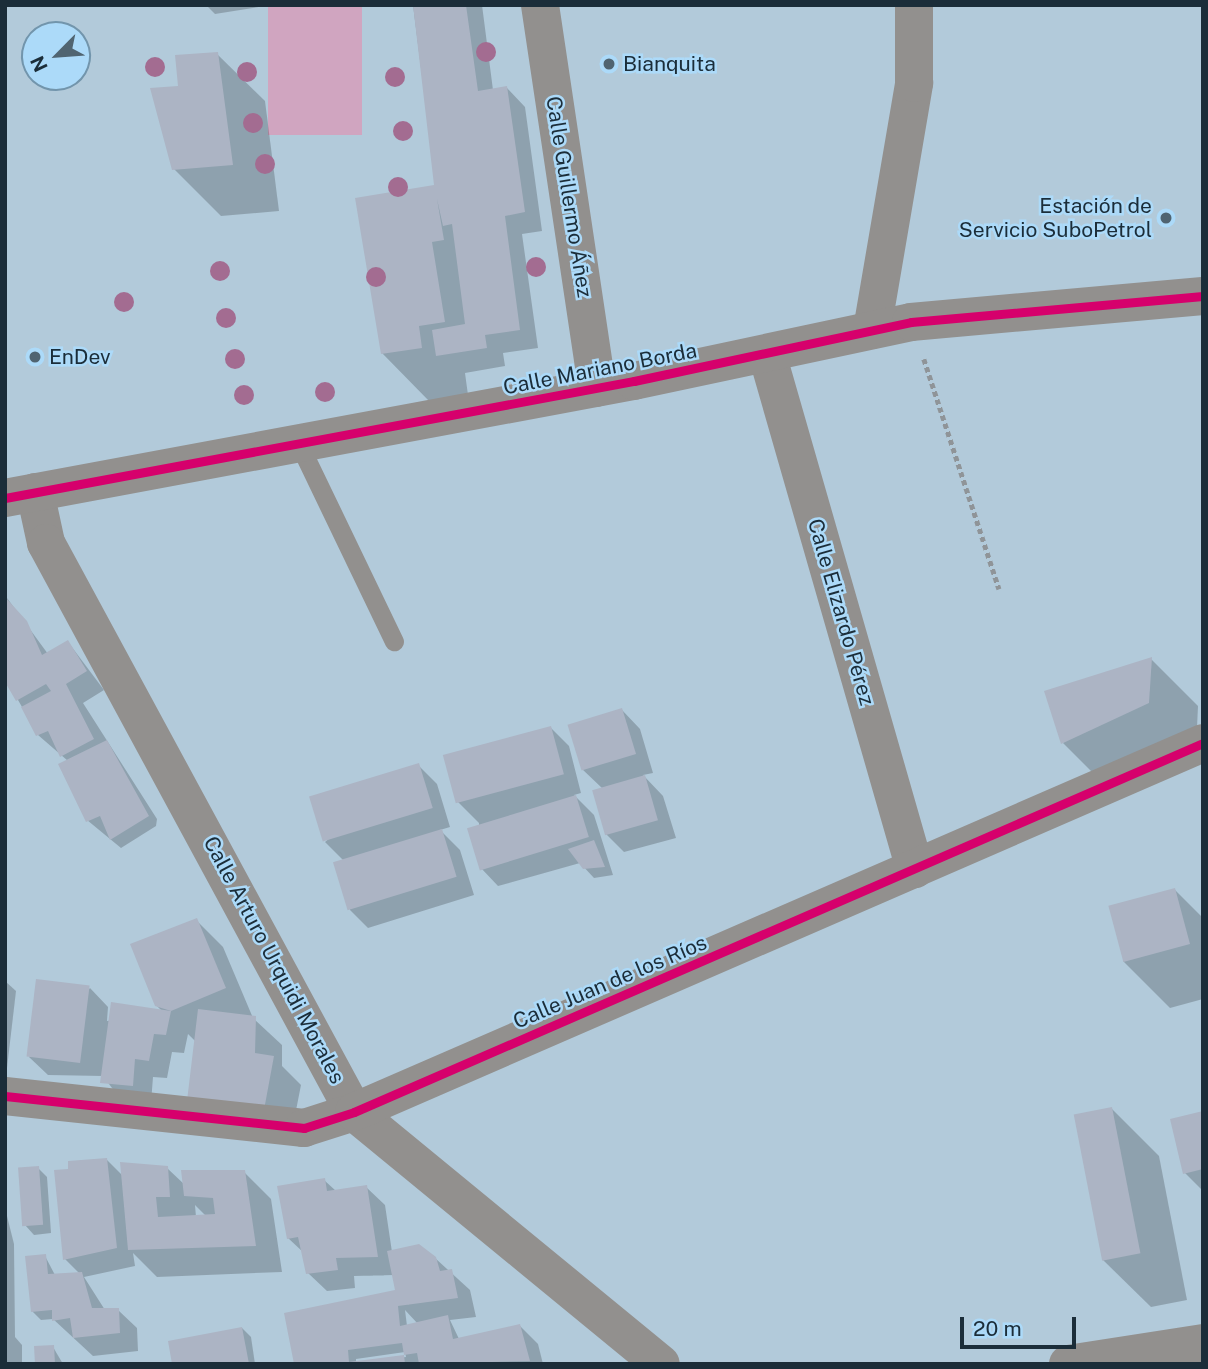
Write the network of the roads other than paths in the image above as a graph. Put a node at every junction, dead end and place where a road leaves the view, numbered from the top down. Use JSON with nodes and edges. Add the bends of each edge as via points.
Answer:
{"nodes":[{"id":1,"x":540,"y":5,"type":"edge"},
{"id":2,"x":914,"y":5,"type":"edge"},
{"id":3,"x":1203,"y":296,"type":"edge"},
{"id":4,"x":872,"y":330,"type":"junction"},
{"id":5,"x":767,"y":354,"type":"junction"},
{"id":6,"x":597,"y":388,"type":"junction"},
{"id":7,"x":299,"y":444,"type":"junction"},
{"id":8,"x":20,"y":495,"type":"edge"},
{"id":9,"x":394,"y":641,"type":"dead end"},
{"id":10,"x":1203,"y":743,"type":"edge"},
{"id":11,"x":915,"y":869,"type":"junction"},
{"id":12,"x":5,"y":1096,"type":"edge"},
{"id":13,"x":354,"y":1112,"type":"junction"},
{"id":14,"x":1203,"y":1343,"type":"edge"},
{"id":15,"x":661,"y":1364,"type":"edge"},
{"id":16,"x":1068,"y":1364,"type":"edge"}],
"edges":[{"from":1,"to":6,"type":"street","name":"Calle Guillermo Áñez"},
{"from":2,"to":4,"type":"street","via":[[914,83]]},
{"from":3,"to":4,"type":"street","name":"Calle Mariano Borda","via":[[911,321]]},
{"from":4,"to":5,"type":"street","name":"Calle Mariano Borda"},
{"from":5,"to":6,"type":"street","name":"Calle Mariano Borda"},
{"from":5,"to":11,"type":"street","name":"Calle Elizardo Pérez"},
{"from":6,"to":7,"type":"street","name":"Calle Mariano Borda"},
{"from":7,"to":8,"type":"street","name":"Calle Mariano Borda"},
{"from":7,"to":9,"type":"lane"},
{"from":8,"to":13,"type":"street","name":"Calle Arturo Urquidi Morales"},
{"from":10,"to":11,"type":"street","name":"Calle Juan de los Ríos"},
{"from":11,"to":13,"type":"street","name":"Calle Juan de los Ríos"},
{"from":12,"to":13,"type":"street","name":"Calle Juan de los Ríos","via":[[303,1128]]},
{"from":13,"to":15,"type":"street","name":"Calle Arturo Urquidi Morales"},
{"from":14,"to":16,"type":"street"}]}
